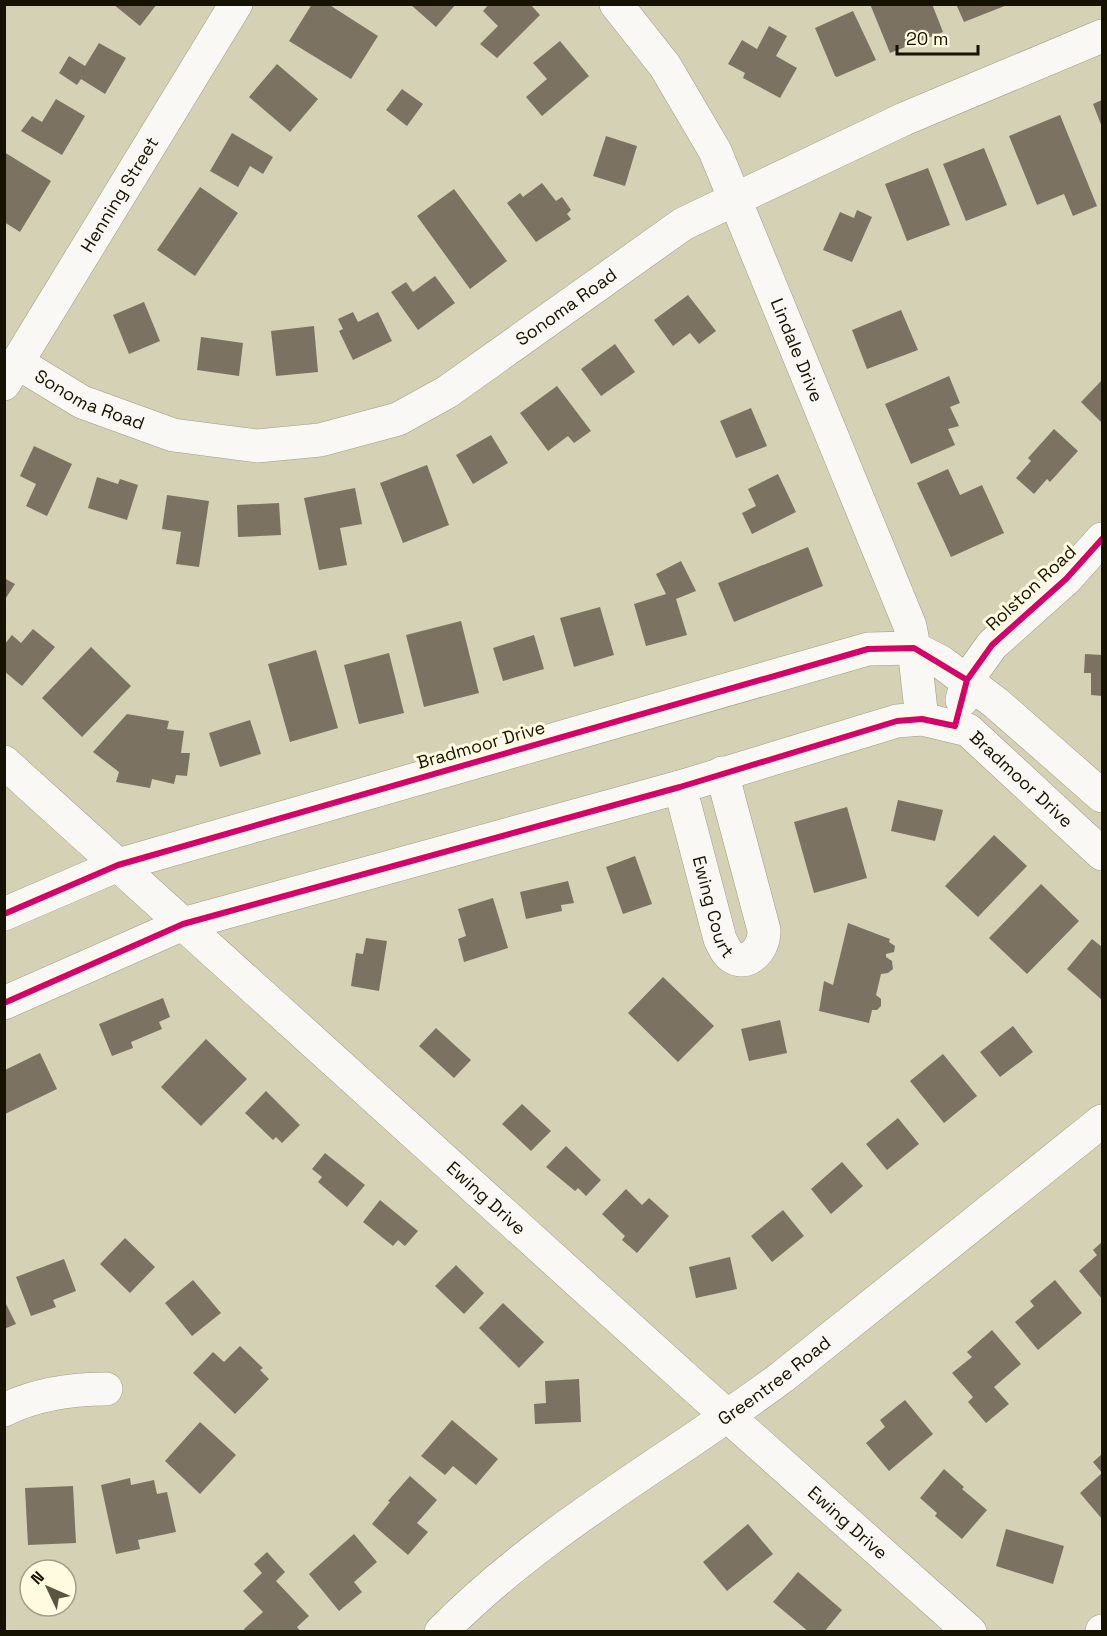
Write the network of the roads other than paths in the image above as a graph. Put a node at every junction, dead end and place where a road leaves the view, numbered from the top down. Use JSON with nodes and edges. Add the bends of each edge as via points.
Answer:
{"nodes":[{"id":1,"x":236,"y":4,"type":"edge"},
{"id":2,"x":616,"y":4,"type":"edge"},
{"id":3,"x":1102,"y":36,"type":"edge"},
{"id":4,"x":734,"y":199,"type":"junction"},
{"id":5,"x":11,"y":373,"type":"edge"},
{"id":6,"x":1102,"y":539,"type":"edge"},
{"id":7,"x":914,"y":648,"type":"junction"},
{"id":8,"x":967,"y":680,"type":"junction"},
{"id":9,"x":922,"y":719,"type":"junction"},
{"id":10,"x":955,"y":726,"type":"junction"},
{"id":11,"x":4,"y":762,"type":"edge"},
{"id":12,"x":722,"y":773,"type":"junction"},
{"id":13,"x":680,"y":787,"type":"junction"},
{"id":14,"x":1102,"y":796,"type":"edge"},
{"id":15,"x":1102,"y":854,"type":"edge"},
{"id":16,"x":118,"y":865,"type":"junction"},
{"id":17,"x":4,"y":914,"type":"edge"},
{"id":18,"x":183,"y":924,"type":"junction"},
{"id":19,"x":4,"y":1003,"type":"edge"},
{"id":20,"x":1102,"y":1121,"type":"edge"},
{"id":21,"x":106,"y":1389,"type":"dead end"},
{"id":22,"x":4,"y":1410,"type":"edge"},
{"id":23,"x":729,"y":1417,"type":"junction"},
{"id":24,"x":441,"y":1632,"type":"edge"},
{"id":25,"x":970,"y":1632,"type":"edge"}],
"edges":[{"from":1,"to":5,"type":"street","name":"Henning Street"},
{"from":2,"to":4,"type":"street","name":"Lindale Drive","via":[[665,66],[715,152]]},
{"from":3,"to":4,"type":"street","name":"Sonoma Road","via":[[904,118]]},
{"from":4,"to":5,"type":"street","name":"Sonoma Road","via":[[683,224],[447,393],[398,419],[320,440],[257,446],[173,435]]},
{"from":4,"to":7,"type":"street","name":"Lindale Drive","via":[[910,626]]},
{"from":6,"to":8,"type":"street","name":"Rolston Road","via":[[1066,579],[992,645]]},
{"from":7,"to":8,"type":"street"},
{"from":7,"to":9,"type":"street","name":"Lindale Drive"},
{"from":7,"to":16,"type":"street","name":"Bradmoor Drive","via":[[868,649]]},
{"from":8,"to":10,"type":"street","name":"Rolston Road"},
{"from":8,"to":14,"type":"street"},
{"from":9,"to":10,"type":"street","name":"Bradmoor Drive"},
{"from":9,"to":12,"type":"street","name":"Bradmoor Drive","via":[[897,721]]},
{"from":10,"to":15,"type":"street","name":"Bradmoor Drive","via":[[968,730]]},
{"from":11,"to":16,"type":"street","name":"Ewing Drive"},
{"from":12,"to":13,"type":"street","name":"Bradmoor Drive"},
{"from":12,"to":13,"type":"street","name":"Ewing Court","via":[[764,930],[760,950],[749,958],[738,959],[728,953],[720,939]]},
{"from":13,"to":18,"type":"street","name":"Bradmoor Drive"},
{"from":16,"to":17,"type":"street","name":"Bradmoor Drive"},
{"from":16,"to":18,"type":"street","name":"Ewing Drive"},
{"from":18,"to":19,"type":"street","name":"Bradmoor Drive"},
{"from":18,"to":23,"type":"street","name":"Ewing Drive"},
{"from":20,"to":23,"type":"street","name":"Greentree Road"},
{"from":21,"to":22,"type":"street","via":[[76,1389],[25,1400]]},
{"from":23,"to":24,"type":"street","name":"Greentree Road","via":[[536,1548]]},
{"from":23,"to":25,"type":"street","name":"Ewing Drive"}]}
